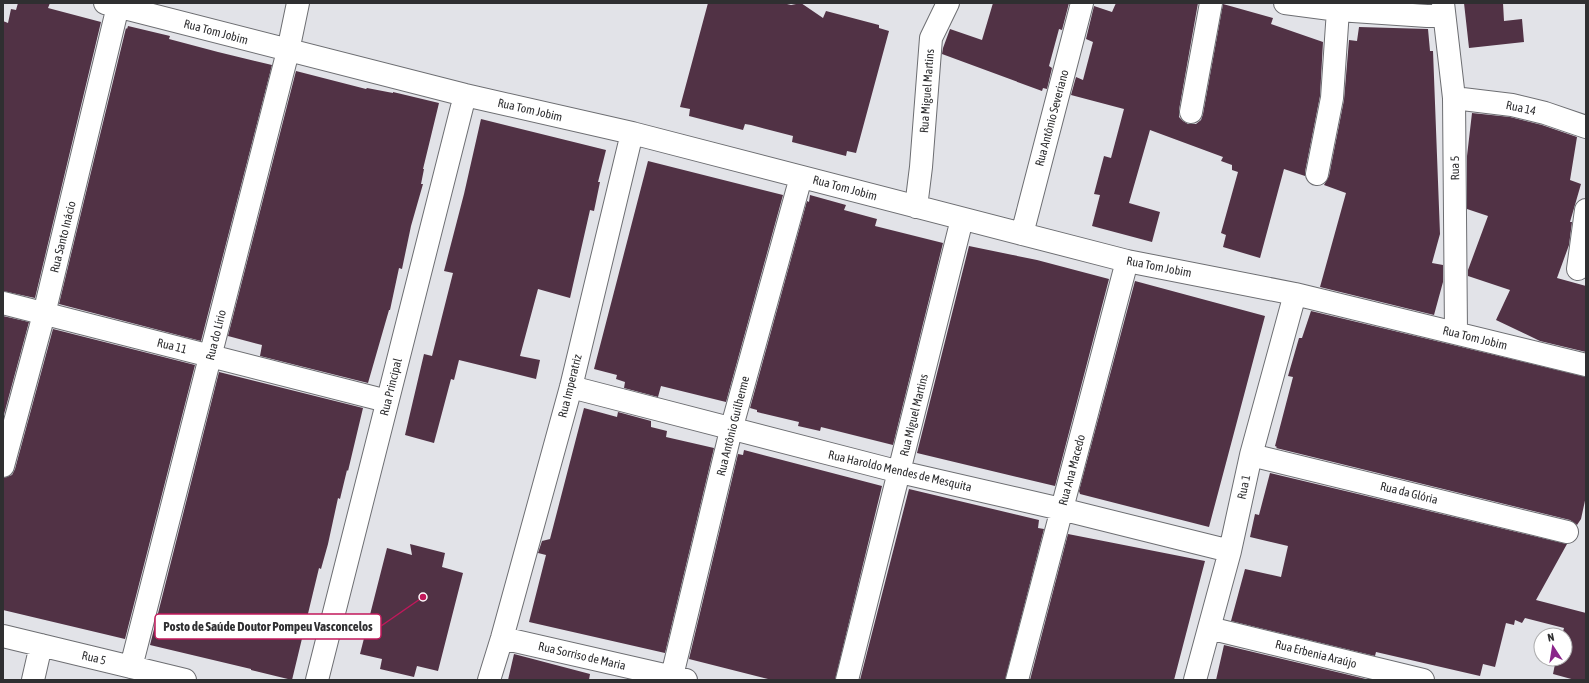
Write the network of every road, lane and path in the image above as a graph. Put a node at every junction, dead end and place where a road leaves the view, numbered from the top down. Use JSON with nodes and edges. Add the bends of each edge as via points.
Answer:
{"nodes":[{"id":1,"x":298,"y":3,"type":"edge"},
{"id":2,"x":948,"y":3,"type":"edge"},
{"id":3,"x":1082,"y":3,"type":"edge"},
{"id":4,"x":1211,"y":3,"type":"edge"},
{"id":5,"x":1285,"y":3,"type":"edge"},
{"id":6,"x":112,"y":5,"type":"edge"},
{"id":7,"x":1443,"y":9,"type":"edge"},
{"id":8,"x":1338,"y":10,"type":"junction"},
{"id":9,"x":288,"y":51,"type":"junction"},
{"id":10,"x":465,"y":95,"type":"junction"},
{"id":11,"x":1454,"y":98,"type":"junction"},
{"id":12,"x":1191,"y":112,"type":"dead end"},
{"id":13,"x":1586,"y":127,"type":"edge"},
{"id":14,"x":632,"y":133,"type":"junction"},
{"id":15,"x":1317,"y":174,"type":"dead end"},
{"id":16,"x":801,"y":177,"type":"junction"},
{"id":17,"x":916,"y":206,"type":"junction"},
{"id":18,"x":1586,"y":210,"type":"edge"},
{"id":19,"x":962,"y":218,"type":"junction"},
{"id":20,"x":1022,"y":234,"type":"junction"},
{"id":21,"x":1128,"y":261,"type":"junction"},
{"id":22,"x":1578,"y":269,"type":"dead end"},
{"id":23,"x":1295,"y":294,"type":"junction"},
{"id":24,"x":3,"y":303,"type":"edge"},
{"id":25,"x":44,"y":314,"type":"junction"},
{"id":26,"x":1456,"y":333,"type":"junction"},
{"id":27,"x":211,"y":356,"type":"junction"},
{"id":28,"x":1586,"y":365,"type":"edge"},
{"id":29,"x":571,"y":387,"type":"junction"},
{"id":30,"x":387,"y":401,"type":"junction"},
{"id":31,"x":731,"y":430,"type":"junction"},
{"id":32,"x":1251,"y":455,"type":"junction"},
{"id":33,"x":3,"y":466,"type":"edge"},
{"id":34,"x":900,"y":472,"type":"junction"},
{"id":35,"x":1061,"y":509,"type":"junction"},
{"id":36,"x":1567,"y":532,"type":"dead end"},
{"id":37,"x":1230,"y":551,"type":"junction"},
{"id":38,"x":1209,"y":628,"type":"junction"},
{"id":39,"x":3,"y":636,"type":"edge"},
{"id":40,"x":502,"y":638,"type":"junction"},
{"id":41,"x":41,"y":645,"type":"junction"},
{"id":42,"x":131,"y":666,"type":"junction"},
{"id":43,"x":679,"y":678,"type":"edge"},
{"id":44,"x":33,"y":680,"type":"edge"},
{"id":45,"x":185,"y":680,"type":"edge"},
{"id":46,"x":317,"y":680,"type":"edge"},
{"id":47,"x":489,"y":680,"type":"edge"},
{"id":48,"x":847,"y":680,"type":"edge"},
{"id":49,"x":1017,"y":680,"type":"edge"},
{"id":50,"x":1195,"y":680,"type":"edge"},
{"id":51,"x":1423,"y":680,"type":"edge"}],
"edges":[{"from":1,"to":9,"type":"street","name":"Rua do Lírio"},
{"from":2,"to":17,"type":"street","name":"Rua Miguel Martins","via":[[931,38]]},
{"from":3,"to":20,"type":"street","name":"Rua Antônio Severiano"},
{"from":4,"to":12,"type":"street"},
{"from":5,"to":8,"type":"street"},
{"from":6,"to":9,"type":"street","name":"Rua Tom Jobim"},
{"from":6,"to":25,"type":"street","name":"Rua Santo Inácio"},
{"from":7,"to":8,"type":"street","via":[[1427,16]]},
{"from":7,"to":11,"type":"street","name":"Rua 5"},
{"from":8,"to":15,"type":"street","via":[[1332,98]]},
{"from":9,"to":10,"type":"street","name":"Rua Tom Jobim"},
{"from":9,"to":27,"type":"street","name":"Rua do Lírio"},
{"from":10,"to":14,"type":"street","name":"Rua Tom Jobim"},
{"from":10,"to":30,"type":"street","name":"Rua Principal"},
{"from":11,"to":13,"type":"street","name":"Rua 14","via":[[1512,105]]},
{"from":11,"to":26,"type":"street","name":"Rua 5"},
{"from":14,"to":16,"type":"street","name":"Rua Tom Jobim"},
{"from":14,"to":29,"type":"street","name":"Rua Imperatriz"},
{"from":16,"to":17,"type":"street","name":"Rua Tom Jobim"},
{"from":16,"to":31,"type":"street","name":"Rua Antônio Guilherme"},
{"from":17,"to":19,"type":"street","name":"Rua Tom Jobim"},
{"from":18,"to":22,"type":"street"},
{"from":19,"to":20,"type":"street","name":"Rua Tom Jobim"},
{"from":19,"to":34,"type":"street","name":"Rua Miguel Martins"},
{"from":20,"to":21,"type":"street","name":"Rua Tom Jobim"},
{"from":21,"to":23,"type":"street","name":"Rua Tom Jobim"},
{"from":21,"to":35,"type":"street","name":"Rua Ana Macedo"},
{"from":23,"to":26,"type":"street","name":"Rua Tom Jobim"},
{"from":23,"to":32,"type":"street","name":"Rua 1"},
{"from":24,"to":25,"type":"street","name":"Rua 11"},
{"from":25,"to":27,"type":"street","name":"Rua 11"},
{"from":25,"to":33,"type":"street","name":"Rua Santo Inácio"},
{"from":26,"to":28,"type":"street","name":"Rua Tom Jobim"},
{"from":27,"to":30,"type":"street","name":"Rua 11"},
{"from":27,"to":42,"type":"street","name":"Rua do Lírio"},
{"from":29,"to":31,"type":"street","name":"Rua Haroldo Mendes de Mesquita"},
{"from":29,"to":40,"type":"street","name":"Rua Imperatriz"},
{"from":30,"to":46,"type":"street","name":"Rua Principal"},
{"from":31,"to":34,"type":"street","name":"Rua Haroldo Mendes de Mesquita"},
{"from":31,"to":43,"type":"street","name":"Rua Antônio Guilherme"},
{"from":32,"to":36,"type":"street","name":"Rua da Glória"},
{"from":32,"to":37,"type":"street","name":"Rua 1"},
{"from":34,"to":35,"type":"street","name":"Rua Haroldo Mendes de Mesquita"},
{"from":34,"to":48,"type":"street","name":"Rua Miguel Martins"},
{"from":35,"to":37,"type":"street","name":"Rua Haroldo Mendes de Mesquita"},
{"from":35,"to":49,"type":"street","name":"Rua Ana Macedo"},
{"from":37,"to":38,"type":"street","name":"Rua 1"},
{"from":38,"to":50,"type":"street","name":"Rua 1"},
{"from":38,"to":51,"type":"street","name":"Rua Erbenia Araújo"},
{"from":39,"to":41,"type":"street","name":"Rua 5"},
{"from":40,"to":43,"type":"street","name":"Rua Sorriso de Maria"},
{"from":40,"to":47,"type":"street","name":"Rua Imperatriz"},
{"from":41,"to":42,"type":"street","name":"Rua 5"},
{"from":41,"to":44,"type":"street"},
{"from":42,"to":45,"type":"street","name":"Rua 5"}]}
